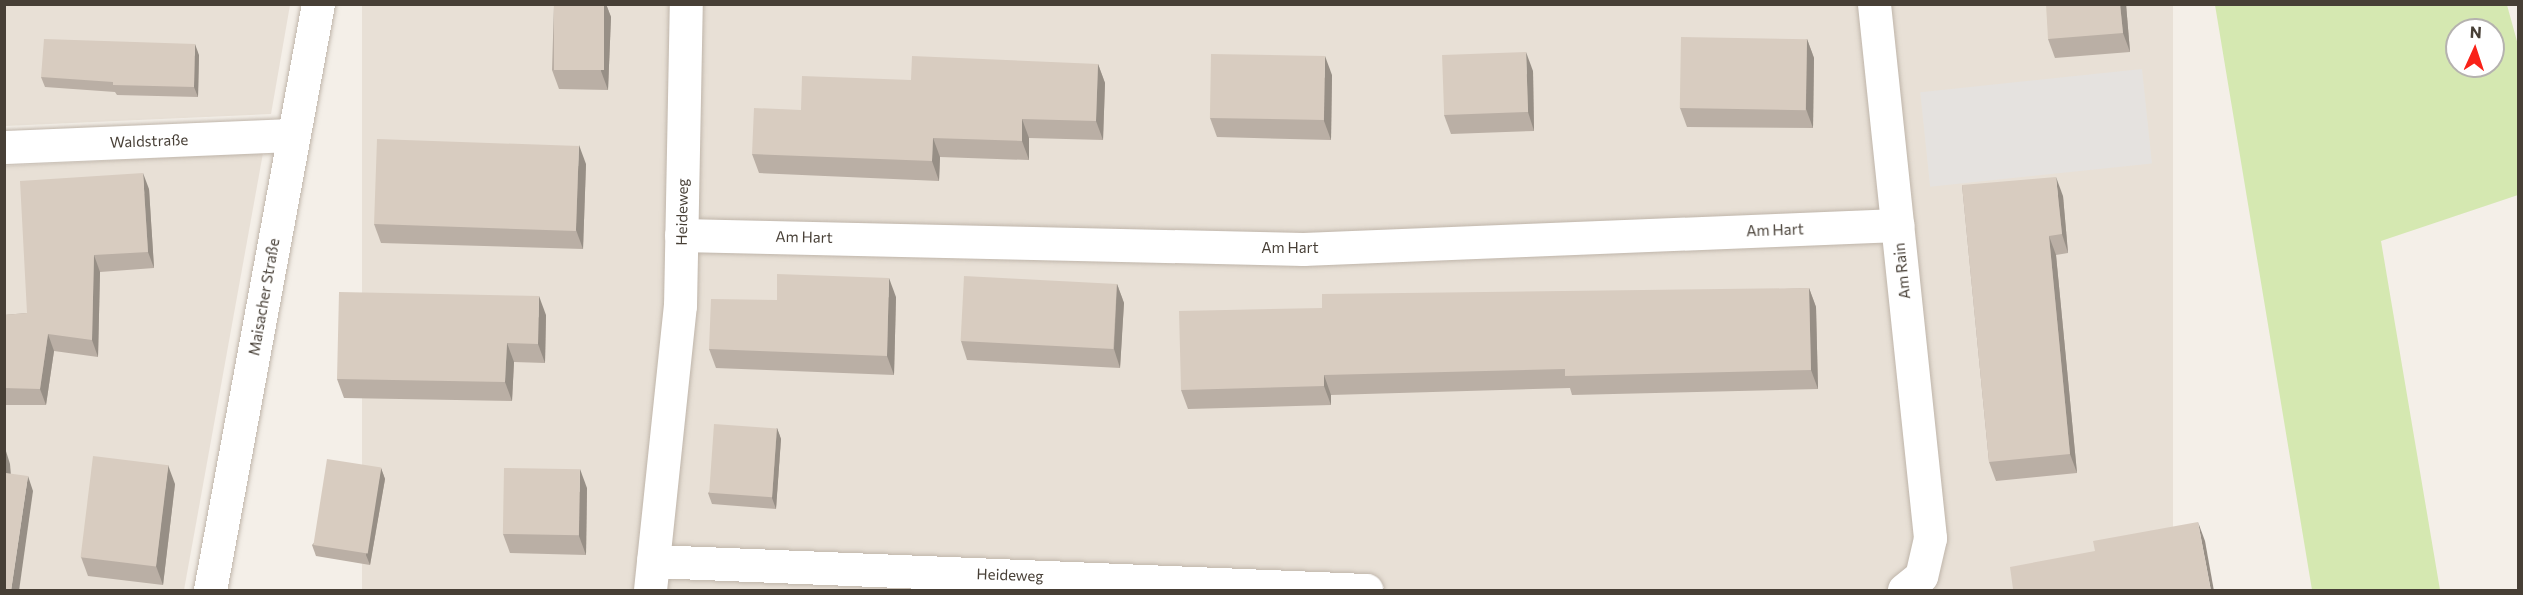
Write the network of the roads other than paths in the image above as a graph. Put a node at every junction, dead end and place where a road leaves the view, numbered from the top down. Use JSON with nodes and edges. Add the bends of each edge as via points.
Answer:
{"nodes":[{"id":1,"x":318,"y":4,"type":"edge"},
{"id":2,"x":687,"y":4,"type":"edge"},
{"id":3,"x":1874,"y":4,"type":"edge"},
{"id":4,"x":293,"y":135,"type":"junction"},
{"id":5,"x":4,"y":147,"type":"edge"},
{"id":6,"x":1898,"y":225,"type":"junction"},
{"id":7,"x":681,"y":234,"type":"junction"},
{"id":8,"x":652,"y":576,"type":"edge"},
{"id":9,"x":210,"y":591,"type":"edge"},
{"id":10,"x":1366,"y":591,"type":"edge"},
{"id":11,"x":1904,"y":591,"type":"edge"}],
"edges":[{"from":1,"to":4,"type":"street","name":"Maisacher Straße"},
{"from":2,"to":7,"type":"street","name":"Heideweg"},
{"from":3,"to":6,"type":"street","name":"Am Rain"},
{"from":4,"to":5,"type":"street","name":"Waldstraße"},
{"from":4,"to":9,"type":"street","name":"Maisacher Straße"},
{"from":6,"to":7,"type":"street","name":"Am Hart","via":[[1303,249]]},
{"from":6,"to":11,"type":"street","name":"Am Rain","via":[[1930,538],[1921,576]]},
{"from":7,"to":8,"type":"street","name":"Heideweg","via":[[680,306]]},
{"from":8,"to":10,"type":"street","name":"Heideweg"}]}
